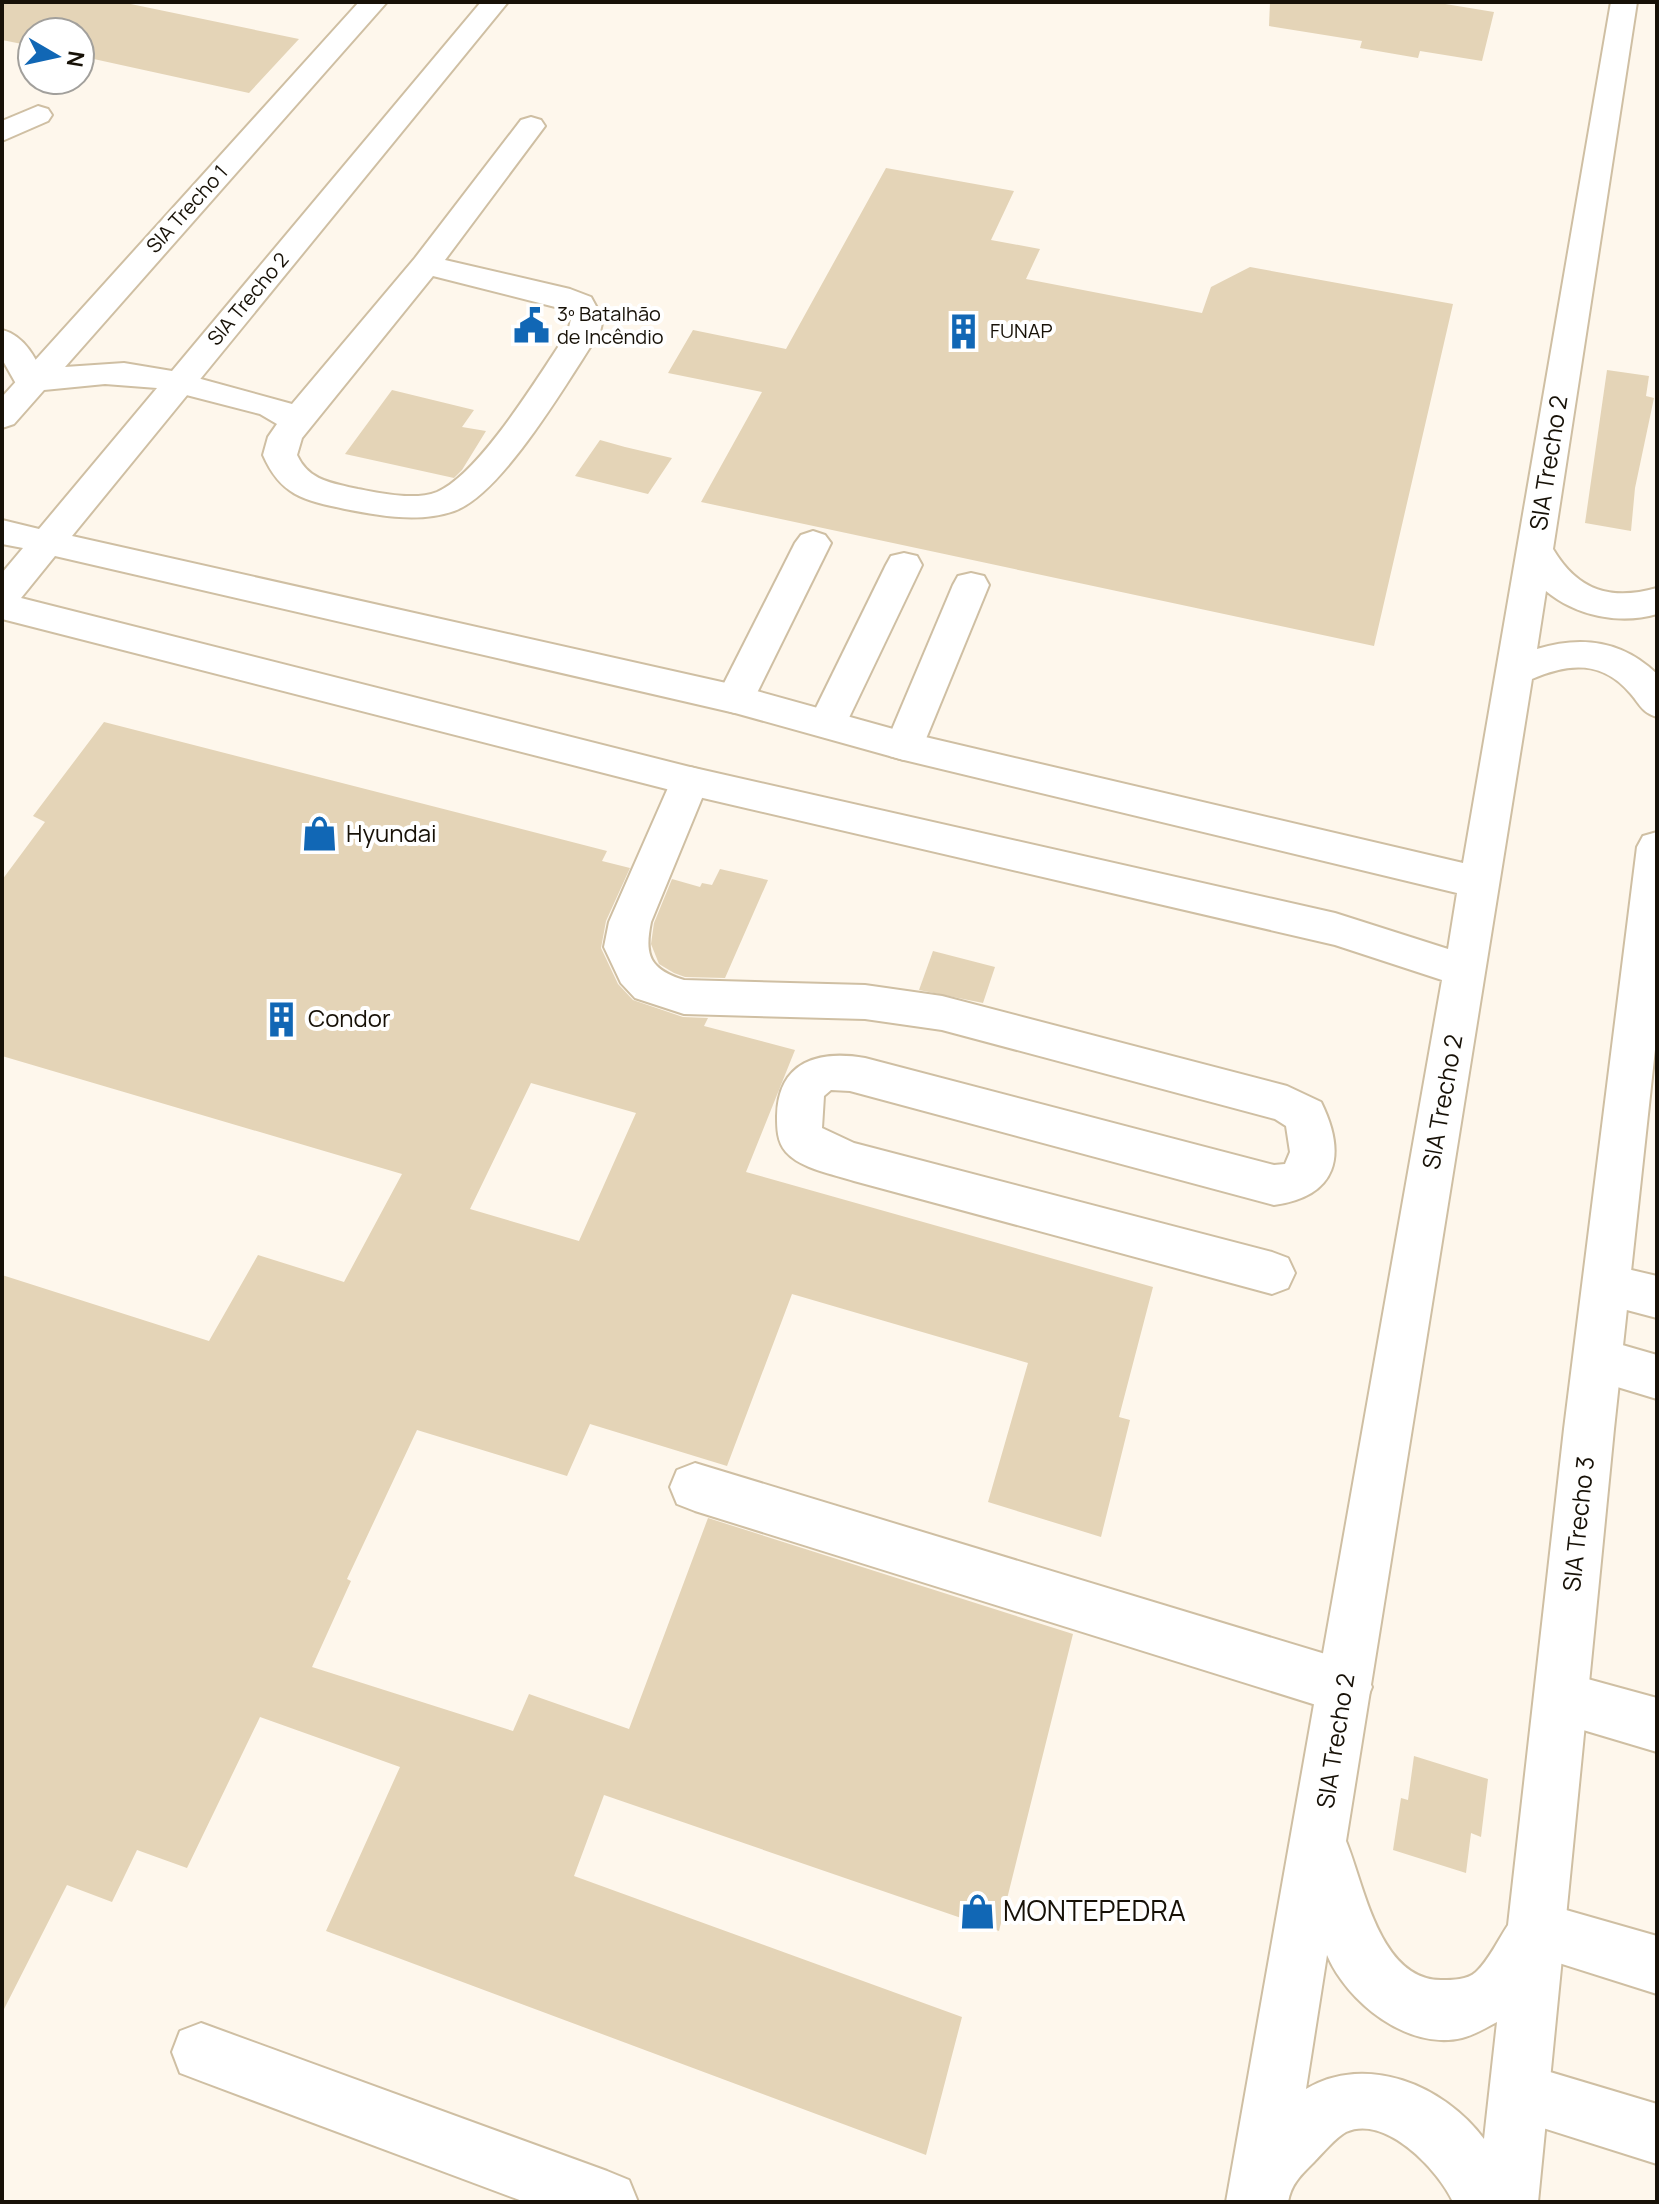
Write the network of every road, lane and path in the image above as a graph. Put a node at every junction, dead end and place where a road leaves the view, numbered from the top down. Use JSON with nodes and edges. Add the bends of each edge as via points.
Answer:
{"nodes":[{"id":1,"x":374,"y":2,"type":"edge"},
{"id":2,"x":495,"y":2,"type":"edge"},
{"id":3,"x":1624,"y":2,"type":"edge"},
{"id":4,"x":38,"y":115,"type":"dead end"},
{"id":5,"x":531,"y":126,"type":"dead end"},
{"id":6,"x":2,"y":132,"type":"edge"},
{"id":7,"x":426,"y":265,"type":"junction"},
{"id":8,"x":2,"y":340,"type":"edge"},
{"id":9,"x":31,"y":382,"type":"junction"},
{"id":10,"x":179,"y":383,"type":"junction"},
{"id":11,"x":2,"y":417,"type":"edge"},
{"id":12,"x":296,"y":421,"type":"junction"},
{"id":13,"x":2,"y":532,"type":"edge"},
{"id":14,"x":813,"y":543,"type":"dead end"},
{"id":15,"x":48,"y":544,"type":"junction"},
{"id":16,"x":1535,"y":549,"type":"junction"},
{"id":17,"x":904,"y":565,"type":"dead end"},
{"id":18,"x":971,"y":585,"type":"dead end"},
{"id":19,"x":2,"y":597,"type":"edge"},
{"id":20,"x":1657,"y":600,"type":"edge"},
{"id":21,"x":2,"y":606,"type":"edge"},
{"id":22,"x":1515,"y":672,"type":"junction"},
{"id":23,"x":735,"y":699,"type":"junction"},
{"id":24,"x":1657,"y":703,"type":"edge"},
{"id":25,"x":827,"y":724,"type":"junction"},
{"id":26,"x":904,"y":746,"type":"junction"},
{"id":27,"x":690,"y":781,"type":"junction"},
{"id":28,"x":1657,"y":847,"type":"edge"},
{"id":29,"x":1479,"y":882,"type":"junction"},
{"id":30,"x":1654,"y":904,"type":"edge"},
{"id":31,"x":1465,"y":971,"type":"junction"},
{"id":32,"x":1648,"y":1008,"type":"edge"},
{"id":33,"x":1272,"y":1273,"type":"dead end"},
{"id":34,"x":1606,"y":1285,"type":"junction"},
{"id":35,"x":1657,"y":1297,"type":"edge"},
{"id":36,"x":1598,"y":1360,"type":"junction"},
{"id":37,"x":1657,"y":1377,"type":"edge"},
{"id":38,"x":695,"y":1487,"type":"dead end"},
{"id":39,"x":1345,"y":1687,"type":"junction"},
{"id":40,"x":1562,"y":1699,"type":"junction"},
{"id":41,"x":1657,"y":1725,"type":"edge"},
{"id":42,"x":1319,"y":1842,"type":"junction"},
{"id":43,"x":1538,"y":1930,"type":"junction"},
{"id":44,"x":1657,"y":1965,"type":"edge"},
{"id":45,"x":201,"y":2052,"type":"dead end"},
{"id":46,"x":1520,"y":2093,"type":"junction"},
{"id":47,"x":1657,"y":2134,"type":"edge"},
{"id":48,"x":1260,"y":2186,"type":"edge"},
{"id":49,"x":607,"y":2202,"type":"edge"},
{"id":50,"x":1484,"y":2202,"type":"edge"},
{"id":51,"x":1507,"y":2202,"type":"edge"}],
"edges":[{"from":1,"to":9,"type":"main road","name":"SIA Trecho 1"},
{"from":2,"to":10,"type":"main road","name":"SIA Trecho 2"},
{"from":3,"to":16,"type":"main road","name":"SIA Trecho 2"},
{"from":4,"to":6,"type":"main road"},
{"from":5,"to":7,"type":"main road"},
{"from":7,"to":12,"type":"main road"},
{"from":7,"to":12,"type":"main road","via":[[559,296],[580,304],[587,319],[584,332],[492,460],[470,486],[447,501],[411,506],[366,502],[293,481],[280,455]]},
{"from":8,"to":9,"type":"main road"},
{"from":9,"to":10,"type":"main road","via":[[103,372]]},
{"from":9,"to":11,"type":"main road","name":"SIA Trecho 1"},
{"from":10,"to":12,"type":"main road","via":[[272,407]]},
{"from":10,"to":15,"type":"main road","name":"SIA Trecho 2"},
{"from":13,"to":15,"type":"main road"},
{"from":14,"to":23,"type":"main road"},
{"from":15,"to":19,"type":"main road","name":"SIA Trecho 2"},
{"from":15,"to":23,"type":"main road"},
{"from":16,"to":20,"type":"main road","via":[[1548,573],[1582,599],[1631,607]]},
{"from":16,"to":22,"type":"main road","name":"SIA Trecho 2"},
{"from":17,"to":25,"type":"main road"},
{"from":18,"to":26,"type":"main road"},
{"from":21,"to":27,"type":"main road"},
{"from":22,"to":24,"type":"main road","via":[[1567,652],[1600,656],[1633,671]]},
{"from":22,"to":29,"type":"main road","name":"SIA Trecho 2"},
{"from":23,"to":25,"type":"main road"},
{"from":25,"to":26,"type":"main road"},
{"from":26,"to":29,"type":"main road"},
{"from":27,"to":31,"type":"main road","via":[[1335,929]]},
{"from":27,"to":33,"type":"main road","via":[[630,922],[625,947],[650,986],[684,997],[865,1002],[942,1013],[1287,1104],[1305,1115],[1315,1144],[1313,1163],[1301,1177],[1293,1184],[1274,1185],[865,1076],[835,1073],[811,1082],[803,1095],[797,1113],[801,1138],[854,1162]]},
{"from":28,"to":30,"type":"main road","name":"SIA Trecho 3"},
{"from":29,"to":31,"type":"main road","name":"SIA Trecho 2"},
{"from":30,"to":32,"type":"main road","name":"SIA Trecho 3"},
{"from":31,"to":39,"type":"main road","name":"SIA Trecho 2"},
{"from":32,"to":34,"type":"main road","name":"SIA Trecho 3"},
{"from":34,"to":35,"type":"main road"},
{"from":34,"to":36,"type":"main road","name":"SIA Trecho 3"},
{"from":36,"to":37,"type":"main road"},
{"from":36,"to":40,"type":"main road","name":"SIA Trecho 3"},
{"from":38,"to":39,"type":"main road"},
{"from":39,"to":42,"type":"main road","name":"SIA Trecho 2"},
{"from":40,"to":41,"type":"main road"},
{"from":40,"to":43,"type":"main road","name":"SIA Trecho 3"},
{"from":42,"to":43,"type":"main road","via":[[1353,1948],[1387,1988],[1423,2009],[1461,2009],[1496,1993]]},
{"from":42,"to":48,"type":"main road","name":"SIA Trecho 2"},
{"from":43,"to":44,"type":"main road"},
{"from":43,"to":46,"type":"main road","name":"SIA Trecho 3"},
{"from":45,"to":49,"type":"main road"},
{"from":46,"to":47,"type":"main road"},
{"from":46,"to":51,"type":"main road","name":"SIA Trecho 3"},
{"from":48,"to":50,"type":"main road","via":[[1331,2107],[1370,2100],[1410,2115],[1442,2136],[1468,2168]]}]}
